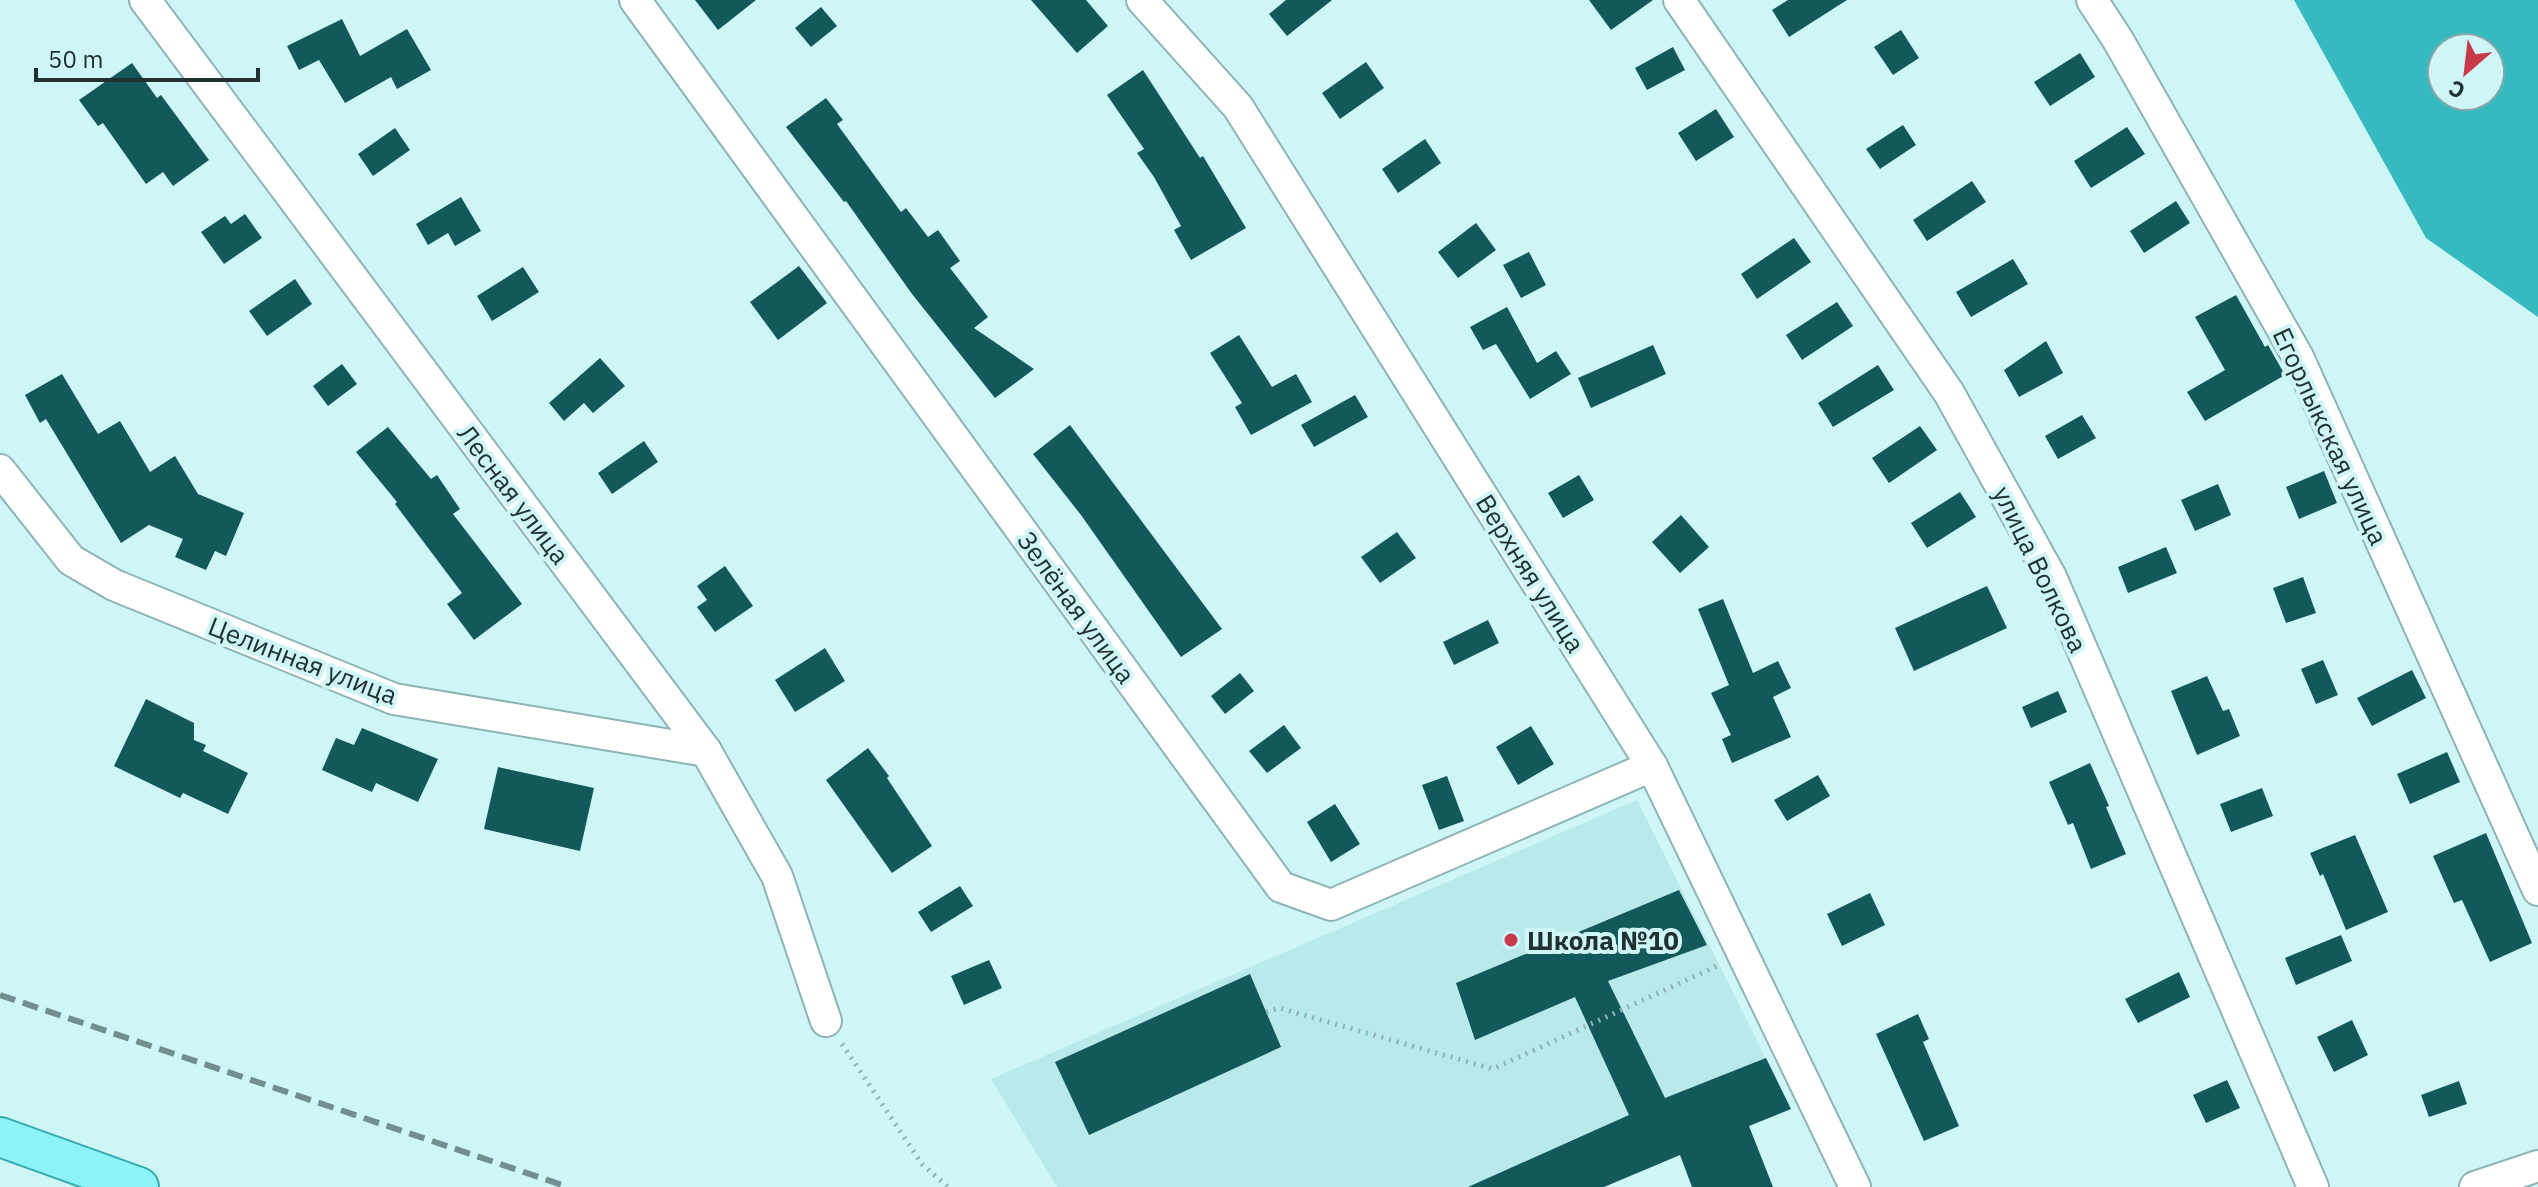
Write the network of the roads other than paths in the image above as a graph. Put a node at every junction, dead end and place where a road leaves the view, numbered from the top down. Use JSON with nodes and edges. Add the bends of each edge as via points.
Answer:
{"nodes":[{"id":1,"x":145,"y":0,"type":"edge"},
{"id":2,"x":635,"y":0,"type":"edge"},
{"id":3,"x":1142,"y":0,"type":"edge"},
{"id":4,"x":1679,"y":0,"type":"edge"},
{"id":5,"x":2092,"y":0,"type":"edge"},
{"id":6,"x":0,"y":470,"type":"edge"},
{"id":7,"x":706,"y":751,"type":"junction"},
{"id":8,"x":1652,"y":766,"type":"junction"},
{"id":9,"x":2538,"y":890,"type":"edge"},
{"id":10,"x":826,"y":1021,"type":"road end"},
{"id":11,"x":0,"y":1137,"type":"edge"},
{"id":12,"x":2538,"y":1166,"type":"edge"},
{"id":13,"x":139,"y":1187,"type":"edge"},
{"id":14,"x":1855,"y":1187,"type":"edge"},
{"id":15,"x":2313,"y":1187,"type":"edge"},
{"id":16,"x":2475,"y":1187,"type":"edge"}],
"edges":[{"from":1,"to":7,"type":"street","name":"Лесная улица"},
{"from":2,"to":8,"type":"street","name":"Зелёная улица","via":[[1281,887],[1331,905]]},
{"from":3,"to":8,"type":"street","name":"Верхняя улица","via":[[1238,107]]},
{"from":4,"to":15,"type":"street","name":"улица Волкова","via":[[1949,393],[2051,577]]},
{"from":5,"to":9,"type":"street","name":"Егорлыкская улица","via":[[2298,357]]},
{"from":6,"to":7,"type":"street","name":"Целинная улица","via":[[71,560],[114,585],[394,699]]},
{"from":7,"to":10,"type":"street","name":"Лесная улица","via":[[777,876]]},
{"from":8,"to":14,"type":"street","name":"Верхняя улица"},
{"from":11,"to":13,"type":"main road"},
{"from":12,"to":16,"type":"street"}]}
